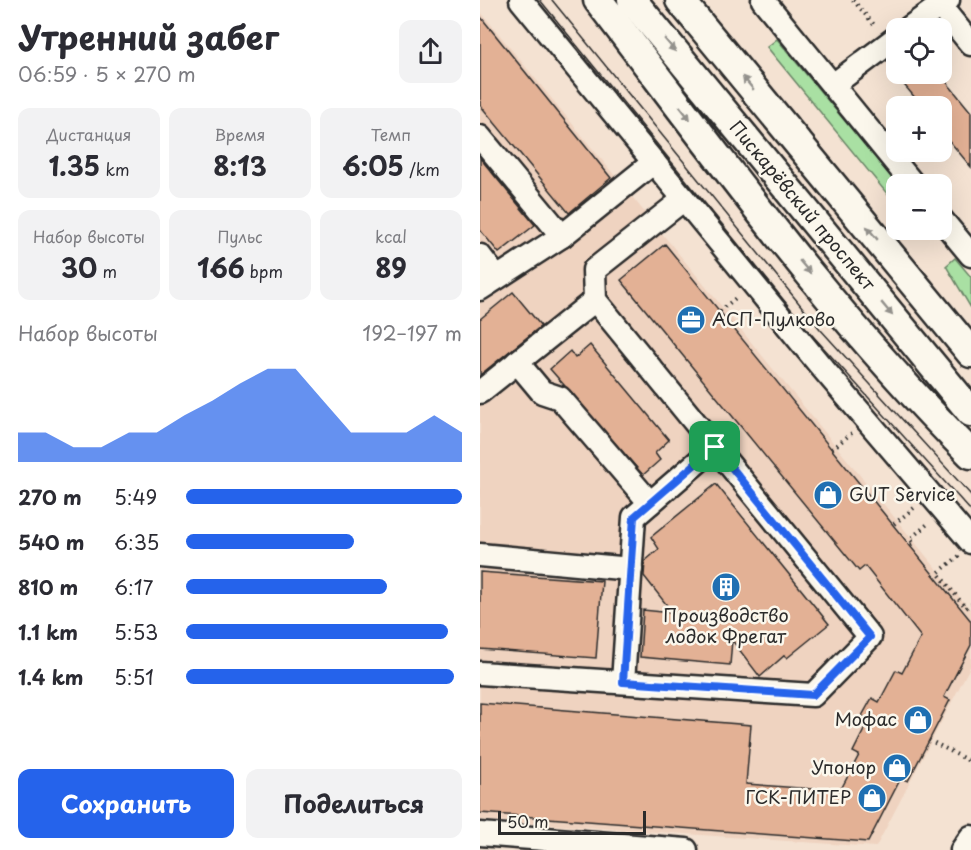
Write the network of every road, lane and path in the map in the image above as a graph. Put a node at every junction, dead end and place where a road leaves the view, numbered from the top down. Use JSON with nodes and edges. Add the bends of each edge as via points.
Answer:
{"nodes":[{"id":1,"x":521,"y":0,"type":"edge"},
{"id":2,"x":598,"y":0,"type":"edge"},
{"id":3,"x":632,"y":0,"type":"edge"},
{"id":4,"x":680,"y":0,"type":"edge"},
{"id":5,"x":763,"y":0,"type":"edge"},
{"id":6,"x":853,"y":0,"type":"edge"},
{"id":7,"x":944,"y":3,"type":"edge"},
{"id":8,"x":923,"y":18,"type":"edge"},
{"id":9,"x":886,"y":33,"type":"edge"},
{"id":10,"x":971,"y":44,"type":"edge"},
{"id":11,"x":886,"y":45,"type":"edge"},
{"id":12,"x":833,"y":85,"type":"junction"},
{"id":13,"x":480,"y":137,"type":"edge"},
{"id":14,"x":654,"y":162,"type":"junction"},
{"id":15,"x":906,"y":174,"type":"edge"},
{"id":16,"x":684,"y":199,"type":"junction"},
{"id":17,"x":952,"y":232,"type":"edge"},
{"id":18,"x":562,"y":236,"type":"junction"},
{"id":19,"x":971,"y":255,"type":"edge"},
{"id":20,"x":480,"y":256,"type":"edge"},
{"id":21,"x":488,"y":283,"type":"edge"},
{"id":22,"x":742,"y":292,"type":"dead end"},
{"id":23,"x":595,"y":300,"type":"junction"},
{"id":24,"x":720,"y":311,"type":"dead end"},
{"id":25,"x":971,"y":353,"type":"edge"},
{"id":26,"x":517,"y":362,"type":"junction"},
{"id":27,"x":480,"y":392,"type":"edge"},
{"id":28,"x":971,"y":412,"type":"edge"},
{"id":29,"x":855,"y":430,"type":"dead end"},
{"id":30,"x":715,"y":447,"type":"junction"},
{"id":31,"x":832,"y":449,"type":"dead end"},
{"id":32,"x":971,"y":454,"type":"edge"},
{"id":33,"x":918,"y":505,"type":"dead end"},
{"id":34,"x":635,"y":514,"type":"junction"},
{"id":35,"x":932,"y":521,"type":"dead end"},
{"id":36,"x":894,"y":524,"type":"dead end"},
{"id":37,"x":911,"y":545,"type":"dead end"},
{"id":38,"x":965,"y":548,"type":"edge"},
{"id":39,"x":480,"y":555,"type":"edge"},
{"id":40,"x":630,"y":569,"type":"junction"},
{"id":41,"x":971,"y":604,"type":"edge"},
{"id":42,"x":480,"y":673,"type":"edge"},
{"id":43,"x":623,"y":682,"type":"junction"},
{"id":44,"x":929,"y":740,"type":"dead end"},
{"id":45,"x":971,"y":762,"type":"edge"},
{"id":46,"x":480,"y":834,"type":"edge"},
{"id":47,"x":971,"y":837,"type":"edge"},
{"id":48,"x":681,"y":850,"type":"edge"},
{"id":49,"x":962,"y":850,"type":"edge"}],
"edges":[{"from":1,"to":14,"type":"street"},
{"from":2,"to":32,"type":"main road","one_way":true,"via":[[786,244],[924,407]]},
{"from":3,"to":28,"type":"main road","name":"Пискарёвский проспект","one_way":true},
{"from":25,"to":4,"type":"main road","name":"Пискарёвский проспект","one_way":true},
{"from":5,"to":12,"type":"street"},
{"from":6,"to":9,"type":"path"},
{"from":7,"to":8,"type":"street"},
{"from":7,"to":10,"type":"street"},
{"from":11,"to":12,"type":"street"},
{"from":12,"to":15,"type":"street"},
{"from":13,"to":18,"type":"street"},
{"from":14,"to":16,"type":"street"},
{"from":14,"to":18,"type":"street"},
{"from":16,"to":23,"type":"street","via":[[594,270]]},
{"from":16,"to":38,"type":"street"},
{"from":17,"to":19,"type":"street"},
{"from":18,"to":21,"type":"street"},
{"from":20,"to":21,"type":"street"},
{"from":22,"to":24,"type":"path"},
{"from":23,"to":26,"type":"street"},
{"from":23,"to":30,"type":"street"},
{"from":26,"to":27,"type":"street"},
{"from":26,"to":34,"type":"street","via":[[542,392],[560,398]]},
{"from":29,"to":31,"type":"path"},
{"from":30,"to":34,"type":"street"},
{"from":30,"to":43,"type":"street","via":[[870,637],[813,695]]},
{"from":33,"to":36,"type":"path"},
{"from":34,"to":40,"type":"street"},
{"from":35,"to":37,"type":"path","via":[[910,539],[914,543]]},
{"from":38,"to":41,"type":"path","via":[[938,573],[966,608]]},
{"from":39,"to":40,"type":"street"},
{"from":40,"to":43,"type":"street"},
{"from":42,"to":43,"type":"street"},
{"from":44,"to":45,"type":"path"},
{"from":46,"to":48,"type":"street"},
{"from":47,"to":49,"type":"street"}]}
